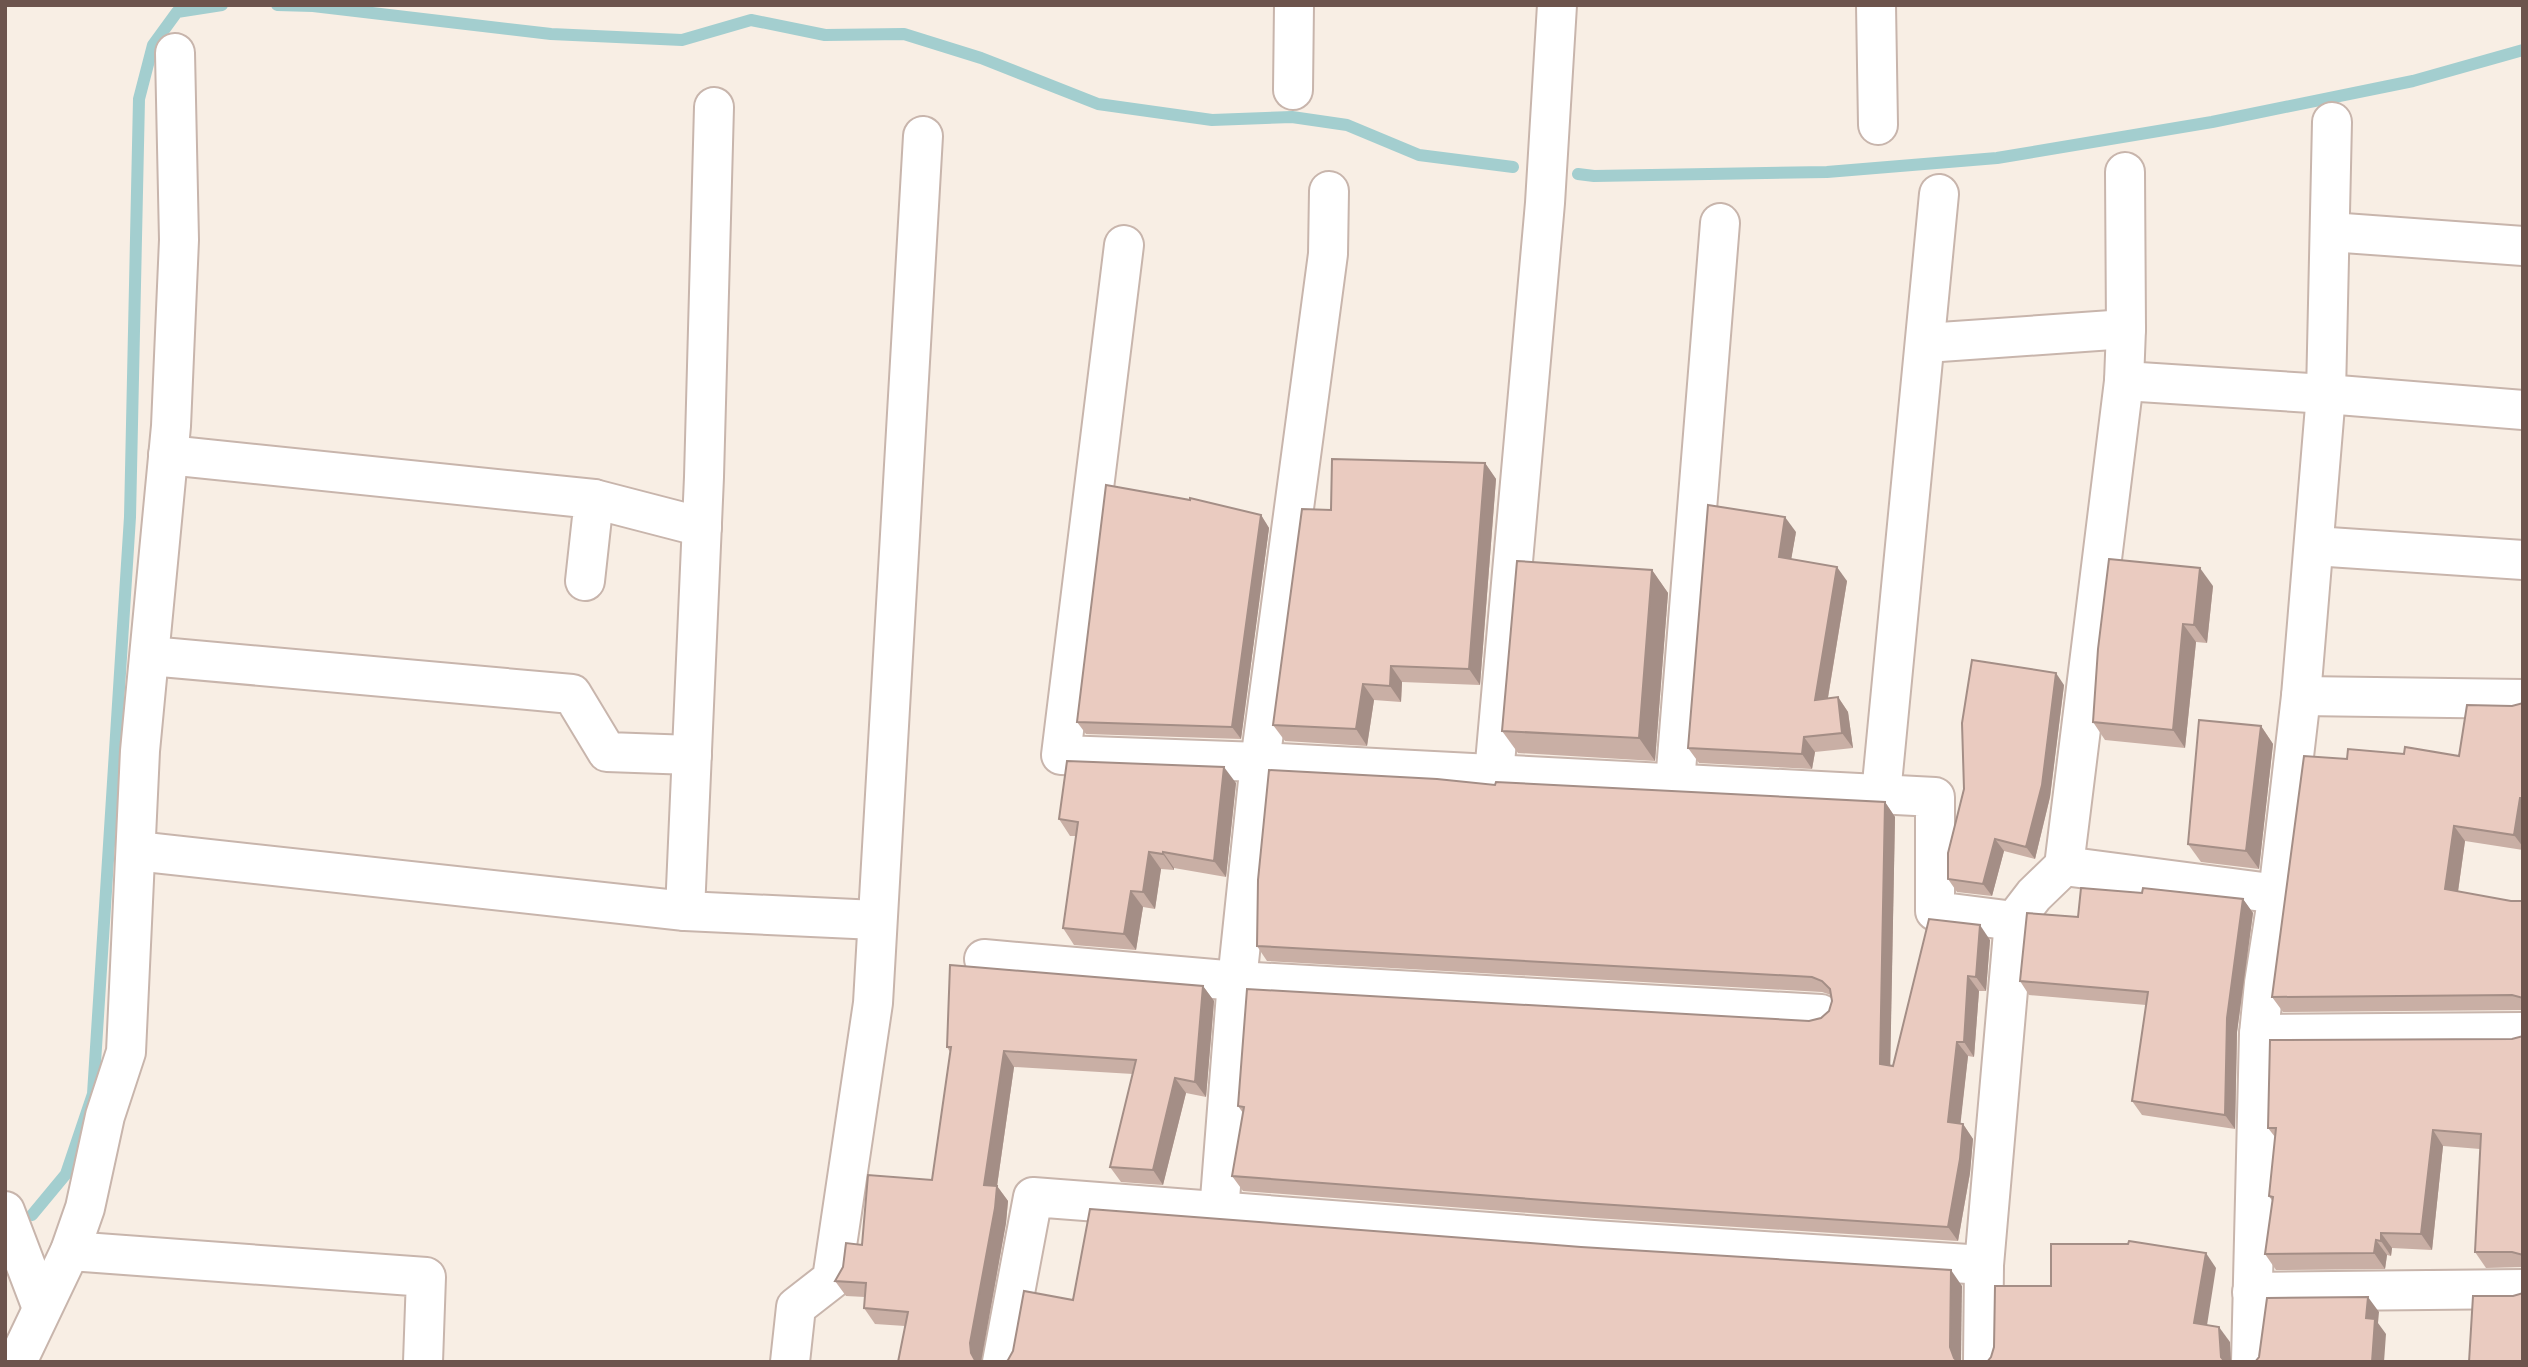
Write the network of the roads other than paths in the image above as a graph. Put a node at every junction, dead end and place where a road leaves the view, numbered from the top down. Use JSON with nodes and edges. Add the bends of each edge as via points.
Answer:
{"nodes":[{"id":1,"x":1294,"y":5,"type":"edge"},
{"id":2,"x":1556,"y":5,"type":"edge"},
{"id":3,"x":1876,"y":5,"type":"edge"},
{"id":4,"x":175,"y":54,"type":"dead end"},
{"id":5,"x":1293,"y":90,"type":"dead end"},
{"id":6,"x":713,"y":107,"type":"dead end"},
{"id":7,"x":2332,"y":122,"type":"dead end"},
{"id":8,"x":1878,"y":125,"type":"dead end"},
{"id":9,"x":923,"y":136,"type":"dead end"},
{"id":10,"x":2125,"y":172,"type":"dead end"},
{"id":11,"x":1329,"y":191,"type":"dead end"},
{"id":12,"x":1939,"y":194,"type":"dead end"},
{"id":13,"x":1720,"y":223,"type":"dead end"},
{"id":14,"x":2330,"y":232,"type":"junction"},
{"id":15,"x":1124,"y":245,"type":"dead end"},
{"id":16,"x":2523,"y":246,"type":"edge"},
{"id":17,"x":2126,"y":329,"type":"junction"},
{"id":18,"x":1926,"y":343,"type":"junction"},
{"id":19,"x":2124,"y":381,"type":"junction"},
{"id":20,"x":2326,"y":394,"type":"junction"},
{"id":21,"x":2523,"y":410,"type":"edge"},
{"id":22,"x":168,"y":455,"type":"junction"},
{"id":23,"x":594,"y":499,"type":"junction"},
{"id":24,"x":702,"y":527,"type":"junction"},
{"id":25,"x":2314,"y":546,"type":"junction"},
{"id":26,"x":2523,"y":560,"type":"edge"},
{"id":27,"x":586,"y":581,"type":"dead end"},
{"id":28,"x":150,"y":656,"type":"junction"},
{"id":29,"x":2301,"y":696,"type":"junction"},
{"id":30,"x":2523,"y":699,"type":"edge"},
{"id":31,"x":692,"y":755,"type":"junction"},
{"id":32,"x":1260,"y":762,"type":"junction"},
{"id":33,"x":1494,"y":774,"type":"junction"},
{"id":34,"x":1675,"y":783,"type":"junction"},
{"id":35,"x":1881,"y":794,"type":"junction"},
{"id":36,"x":136,"y":851,"type":"junction"},
{"id":37,"x":2064,"y":866,"type":"junction"},
{"id":38,"x":2278,"y":894,"type":"junction"},
{"id":39,"x":685,"y":912,"type":"junction"},
{"id":40,"x":876,"y":920,"type":"junction"},
{"id":41,"x":2014,"y":921,"type":"junction"},
{"id":42,"x":984,"y":959,"type":"dead end"},
{"id":43,"x":1237,"y":981,"type":"junction"},
{"id":44,"x":1821,"y":1014,"type":"edge"},
{"id":45,"x":2523,"y":1032,"type":"edge"},
{"id":46,"x":2259,"y":1034,"type":"junction"},
{"id":47,"x":5,"y":1211,"type":"edge"},
{"id":48,"x":1219,"y":1212,"type":"junction"},
{"id":49,"x":70,"y":1251,"type":"junction"},
{"id":50,"x":1984,"y":1265,"type":"junction"},
{"id":51,"x":2523,"y":1289,"type":"edge"},
{"id":52,"x":2252,"y":1292,"type":"junction"},
{"id":53,"x":5,"y":1293,"type":"edge"},
{"id":54,"x":42,"y":1308,"type":"junction"},
{"id":55,"x":17,"y":1362,"type":"edge"},
{"id":56,"x":424,"y":1362,"type":"edge"},
{"id":57,"x":790,"y":1362,"type":"edge"},
{"id":58,"x":1002,"y":1362,"type":"edge"},
{"id":59,"x":1983,"y":1362,"type":"edge"},
{"id":60,"x":2251,"y":1362,"type":"edge"}],
"edges":[{"from":1,"to":5,"type":"street"},
{"from":2,"to":33,"type":"street","via":[[1545,203]]},
{"from":3,"to":8,"type":"street"},
{"from":4,"to":22,"type":"street","via":[[179,240]]},
{"from":6,"to":24,"type":"street"},
{"from":7,"to":14,"type":"street"},
{"from":9,"to":40,"type":"street"},
{"from":10,"to":17,"type":"street"},
{"from":11,"to":32,"type":"street","via":[[1328,254]]},
{"from":12,"to":18,"type":"street"},
{"from":13,"to":34,"type":"street"},
{"from":14,"to":16,"type":"street"},
{"from":14,"to":20,"type":"street"},
{"from":15,"to":32,"type":"street","via":[[1061,755]]},
{"from":17,"to":18,"type":"street"},
{"from":17,"to":19,"type":"street"},
{"from":18,"to":35,"type":"street"},
{"from":19,"to":20,"type":"street"},
{"from":19,"to":37,"type":"street"},
{"from":20,"to":21,"type":"street"},
{"from":20,"to":25,"type":"street"},
{"from":22,"to":23,"type":"street"},
{"from":22,"to":28,"type":"street"},
{"from":23,"to":24,"type":"street"},
{"from":23,"to":27,"type":"street"},
{"from":24,"to":31,"type":"street"},
{"from":25,"to":26,"type":"street"},
{"from":25,"to":29,"type":"street"},
{"from":28,"to":31,"type":"street","via":[[572,694],[607,752]]},
{"from":28,"to":36,"type":"street"},
{"from":29,"to":30,"type":"street"},
{"from":29,"to":38,"type":"street"},
{"from":31,"to":39,"type":"street"},
{"from":32,"to":33,"type":"street"},
{"from":32,"to":43,"type":"street"},
{"from":33,"to":34,"type":"street"},
{"from":34,"to":35,"type":"street"},
{"from":35,"to":41,"type":"street","via":[[1935,797],[1935,911]]},
{"from":36,"to":39,"type":"street"},
{"from":36,"to":49,"type":"street","via":[[126,1052]]},
{"from":37,"to":38,"type":"street"},
{"from":37,"to":41,"type":"street"},
{"from":38,"to":46,"type":"street"},
{"from":39,"to":40,"type":"street"},
{"from":40,"to":57,"type":"street","via":[[873,1003],[832,1279],[796,1307]]},
{"from":41,"to":50,"type":"street"},
{"from":42,"to":43,"type":"street"},
{"from":43,"to":44,"type":"street"},
{"from":43,"to":48,"type":"street"},
{"from":45,"to":46,"type":"street"},
{"from":46,"to":52,"type":"street"},
{"from":47,"to":54,"type":"street"},
{"from":48,"to":50,"type":"street"},
{"from":48,"to":58,"type":"street","via":[[1033,1196]]},
{"from":49,"to":54,"type":"street"},
{"from":49,"to":56,"type":"street","via":[[426,1277]]},
{"from":50,"to":59,"type":"street"},
{"from":51,"to":52,"type":"street"},
{"from":52,"to":60,"type":"street"},
{"from":53,"to":54,"type":"street","via":[[19,1294]]},
{"from":54,"to":55,"type":"street"}]}
